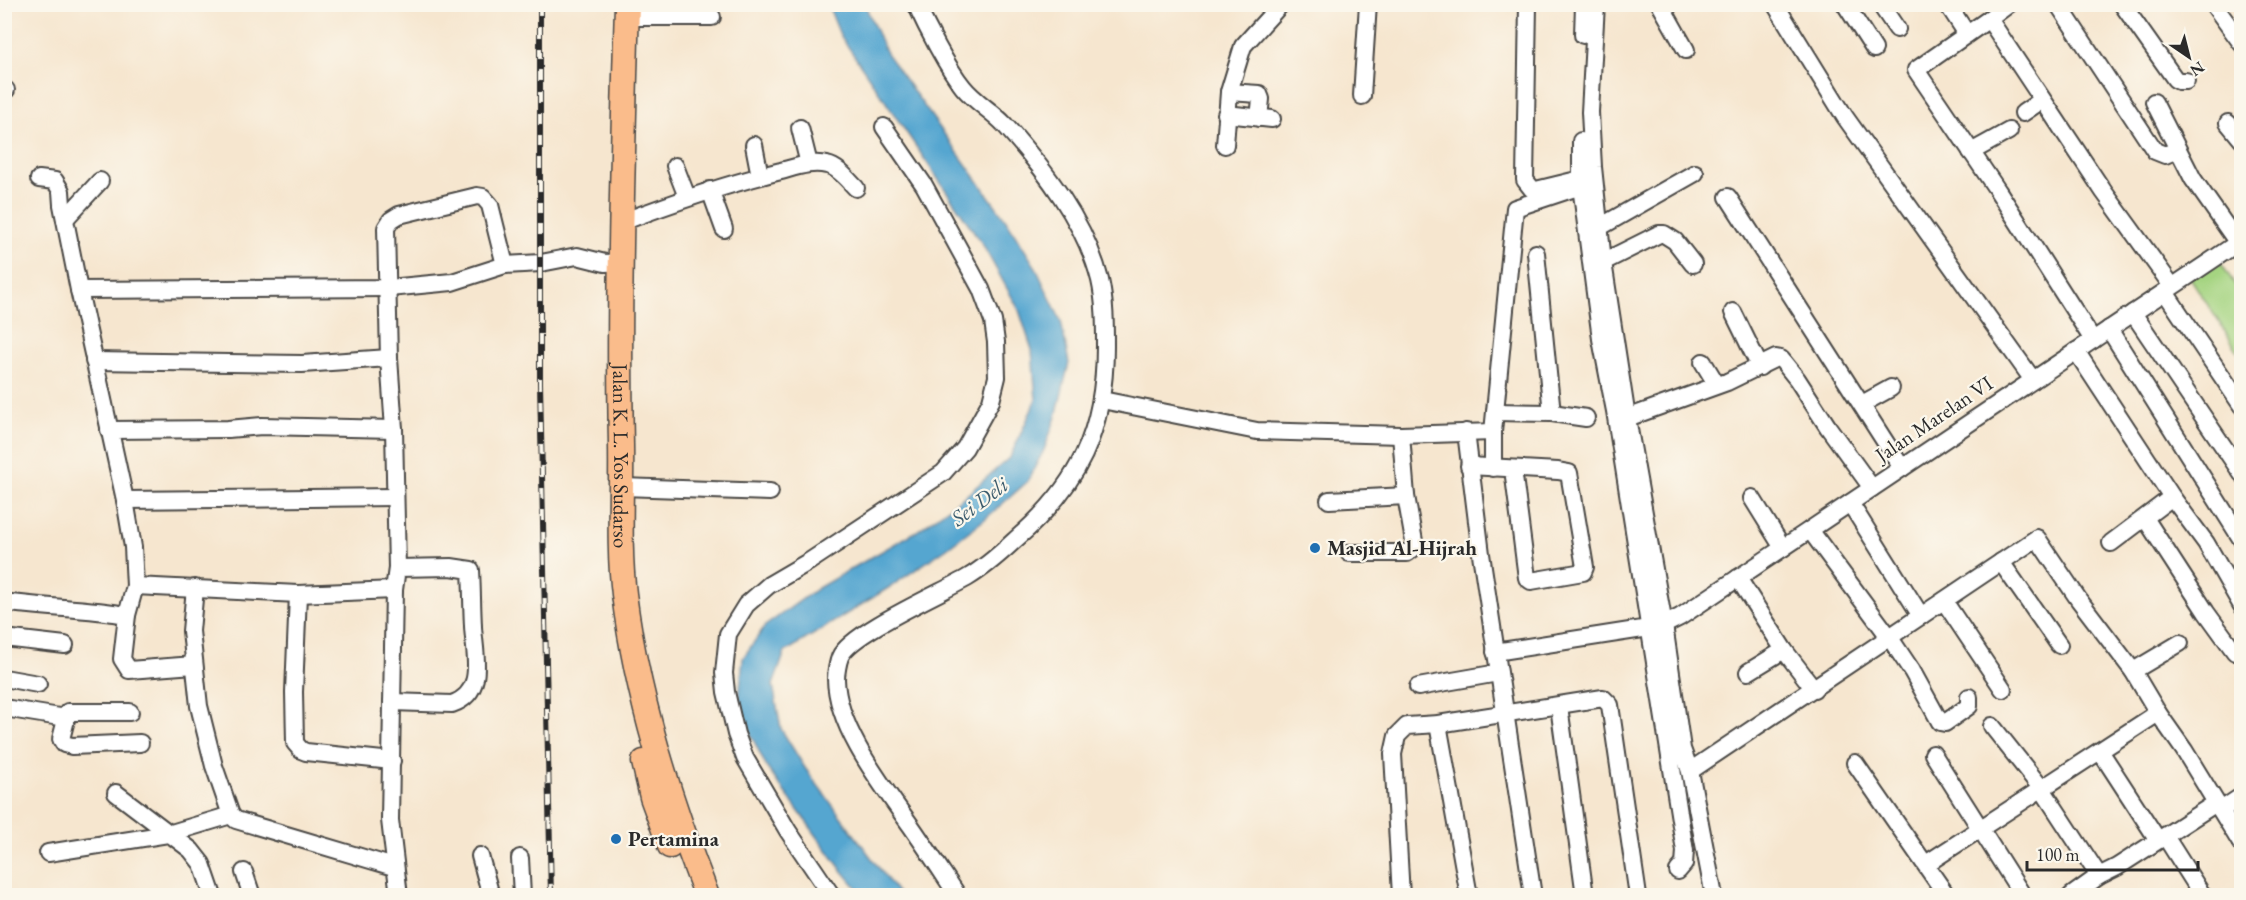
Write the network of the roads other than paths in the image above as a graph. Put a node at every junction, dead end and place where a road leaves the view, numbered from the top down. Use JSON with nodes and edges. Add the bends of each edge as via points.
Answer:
{"nodes":[{"id":1,"x":916,"y":4,"type":"edge"},
{"id":2,"x":1281,"y":4,"type":"edge"},
{"id":3,"x":1368,"y":4,"type":"edge"},
{"id":4,"x":1528,"y":4,"type":"edge"},
{"id":5,"x":1584,"y":4,"type":"edge"},
{"id":6,"x":1596,"y":4,"type":"edge"},
{"id":7,"x":1660,"y":4,"type":"edge"},
{"id":8,"x":1775,"y":4,"type":"edge"},
{"id":9,"x":1845,"y":4,"type":"edge"},
{"id":10,"x":1880,"y":4,"type":"edge"},
{"id":11,"x":2009,"y":4,"type":"edge"},
{"id":12,"x":2058,"y":4,"type":"edge"},
{"id":13,"x":2122,"y":4,"type":"edge"},
{"id":14,"x":2213,"y":4,"type":"edge"},
{"id":15,"x":1950,"y":8,"type":"dead end"},
{"id":16,"x":622,"y":9,"type":"edge"},
{"id":17,"x":712,"y":16,"type":"dead end"},
{"id":18,"x":1989,"y":19,"type":"junction"},
{"id":19,"x":1897,"y":29,"type":"dead end"},
{"id":20,"x":1967,"y":34,"type":"junction"},
{"id":21,"x":2241,"y":44,"type":"edge"},
{"id":22,"x":1874,"y":49,"type":"dead end"},
{"id":23,"x":1686,"y":50,"type":"dead end"},
{"id":24,"x":2187,"y":81,"type":"dead end"},
{"id":25,"x":1229,"y":92,"type":"junction"},
{"id":26,"x":1362,"y":96,"type":"dead end"},
{"id":27,"x":2042,"y":100,"type":"junction"},
{"id":28,"x":2154,"y":102,"type":"dead end"},
{"id":29,"x":2023,"y":112,"type":"dead end"},
{"id":30,"x":1226,"y":114,"type":"junction"},
{"id":31,"x":2228,"y":123,"type":"dead end"},
{"id":32,"x":884,"y":127,"type":"dead end"},
{"id":33,"x":800,"y":128,"type":"dead end"},
{"id":34,"x":2008,"y":131,"type":"dead end"},
{"id":35,"x":2241,"y":140,"type":"edge"},
{"id":36,"x":754,"y":145,"type":"dead end"},
{"id":37,"x":1226,"y":145,"type":"dead end"},
{"id":38,"x":2177,"y":150,"type":"junction"},
{"id":39,"x":1971,"y":152,"type":"junction"},
{"id":40,"x":809,"y":164,"type":"junction"},
{"id":41,"x":675,"y":166,"type":"dead end"},
{"id":42,"x":1695,"y":173,"type":"dead end"},
{"id":43,"x":760,"y":176,"type":"junction"},
{"id":44,"x":39,"y":179,"type":"dead end"},
{"id":45,"x":100,"y":181,"type":"dead end"},
{"id":46,"x":856,"y":188,"type":"dead end"},
{"id":47,"x":710,"y":190,"type":"junction"},
{"id":48,"x":687,"y":197,"type":"junction"},
{"id":49,"x":1728,"y":197,"type":"dead end"},
{"id":50,"x":64,"y":219,"type":"junction"},
{"id":51,"x":622,"y":222,"type":"junction"},
{"id":52,"x":1600,"y":227,"type":"junction"},
{"id":53,"x":724,"y":229,"type":"dead end"},
{"id":54,"x":2240,"y":244,"type":"edge"},
{"id":55,"x":1536,"y":253,"type":"dead end"},
{"id":56,"x":1603,"y":262,"type":"junction"},
{"id":57,"x":613,"y":263,"type":"junction"},
{"id":58,"x":1692,"y":264,"type":"dead end"},
{"id":59,"x":505,"y":265,"type":"junction"},
{"id":60,"x":389,"y":288,"type":"junction"},
{"id":61,"x":2168,"y":289,"type":"junction"},
{"id":62,"x":79,"y":290,"type":"junction"},
{"id":63,"x":1733,"y":312,"type":"dead end"},
{"id":64,"x":2133,"y":313,"type":"junction"},
{"id":65,"x":2109,"y":329,"type":"junction"},
{"id":66,"x":2093,"y":340,"type":"junction"},
{"id":67,"x":2076,"y":351,"type":"junction"},
{"id":68,"x":389,"y":358,"type":"junction"},
{"id":69,"x":94,"y":361,"type":"junction"},
{"id":70,"x":1703,"y":362,"type":"dead end"},
{"id":71,"x":1760,"y":367,"type":"junction"},
{"id":72,"x":2033,"y":380,"type":"junction"},
{"id":73,"x":1717,"y":385,"type":"junction"},
{"id":74,"x":1891,"y":388,"type":"dead end"},
{"id":75,"x":1102,"y":400,"type":"junction"},
{"id":76,"x":1862,"y":404,"type":"junction"},
{"id":77,"x":2241,"y":406,"type":"edge"},
{"id":78,"x":1495,"y":412,"type":"junction"},
{"id":79,"x":1552,"y":413,"type":"junction"},
{"id":80,"x":1586,"y":418,"type":"dead end"},
{"id":81,"x":1627,"y":418,"type":"junction"},
{"id":82,"x":394,"y":429,"type":"junction"},
{"id":83,"x":109,"y":430,"type":"junction"},
{"id":84,"x":1466,"y":432,"type":"junction"},
{"id":85,"x":1493,"y":432,"type":"junction"},
{"id":86,"x":1401,"y":435,"type":"junction"},
{"id":87,"x":1469,"y":466,"type":"junction"},
{"id":88,"x":1493,"y":468,"type":"junction"},
{"id":89,"x":1902,"y":468,"type":"junction"},
{"id":90,"x":1513,"y":469,"type":"junction"},
{"id":91,"x":2241,"y":474,"type":"edge"},
{"id":92,"x":622,"y":487,"type":"junction"},
{"id":93,"x":1872,"y":488,"type":"junction"},
{"id":94,"x":770,"y":492,"type":"dead end"},
{"id":95,"x":1406,"y":496,"type":"junction"},
{"id":96,"x":394,"y":497,"type":"junction"},
{"id":97,"x":2172,"y":497,"type":"junction"},
{"id":98,"x":1752,"y":498,"type":"dead end"},
{"id":99,"x":125,"y":500,"type":"junction"},
{"id":100,"x":1329,"y":500,"type":"dead end"},
{"id":101,"x":1850,"y":503,"type":"junction"},
{"id":102,"x":2145,"y":518,"type":"junction"},
{"id":103,"x":1810,"y":530,"type":"junction"},
{"id":104,"x":2241,"y":540,"type":"edge"},
{"id":105,"x":2111,"y":543,"type":"dead end"},
{"id":106,"x":1783,"y":548,"type":"junction"},
{"id":107,"x":1349,"y":552,"type":"dead end"},
{"id":108,"x":2001,"y":562,"type":"junction"},
{"id":109,"x":398,"y":568,"type":"junction"},
{"id":110,"x":1738,"y":578,"type":"junction"},
{"id":111,"x":135,"y":586,"type":"junction"},
{"id":112,"x":195,"y":588,"type":"junction"},
{"id":113,"x":394,"y":590,"type":"junction"},
{"id":114,"x":298,"y":594,"type":"junction"},
{"id":115,"x":1944,"y":601,"type":"junction"},
{"id":116,"x":4,"y":602,"type":"edge"},
{"id":117,"x":2241,"y":606,"type":"edge"},
{"id":118,"x":127,"y":615,"type":"junction"},
{"id":119,"x":1921,"y":616,"type":"junction"},
{"id":120,"x":1657,"y":627,"type":"junction"},
{"id":121,"x":4,"y":638,"type":"edge"},
{"id":122,"x":1890,"y":638,"type":"junction"},
{"id":123,"x":2180,"y":643,"type":"dead end"},
{"id":124,"x":65,"y":645,"type":"dead end"},
{"id":125,"x":2059,"y":645,"type":"dead end"},
{"id":126,"x":1784,"y":650,"type":"junction"},
{"id":127,"x":1495,"y":652,"type":"junction"},
{"id":128,"x":2235,"y":652,"type":"dead end"},
{"id":129,"x":194,"y":665,"type":"junction"},
{"id":130,"x":2133,"y":671,"type":"junction"},
{"id":131,"x":1748,"y":672,"type":"dead end"},
{"id":132,"x":1498,"y":673,"type":"junction"},
{"id":133,"x":4,"y":678,"type":"edge"},
{"id":134,"x":38,"y":684,"type":"dead end"},
{"id":135,"x":1418,"y":687,"type":"dead end"},
{"id":136,"x":1814,"y":689,"type":"junction"},
{"id":137,"x":2003,"y":689,"type":"dead end"},
{"id":138,"x":1969,"y":697,"type":"dead end"},
{"id":139,"x":392,"y":702,"type":"junction"},
{"id":140,"x":1559,"y":706,"type":"junction"},
{"id":141,"x":4,"y":708,"type":"edge"},
{"id":142,"x":130,"y":712,"type":"dead end"},
{"id":143,"x":1506,"y":712,"type":"junction"},
{"id":144,"x":2158,"y":713,"type":"junction"},
{"id":145,"x":66,"y":718,"type":"junction"},
{"id":146,"x":1438,"y":724,"type":"junction"},
{"id":147,"x":1992,"y":726,"type":"dead end"},
{"id":148,"x":140,"y":743,"type":"dead end"},
{"id":149,"x":2100,"y":751,"type":"junction"},
{"id":150,"x":1933,"y":754,"type":"dead end"},
{"id":151,"x":392,"y":761,"type":"junction"},
{"id":152,"x":1855,"y":763,"type":"dead end"},
{"id":153,"x":1690,"y":771,"type":"junction"},
{"id":154,"x":2042,"y":789,"type":"junction"},
{"id":155,"x":116,"y":793,"type":"dead end"},
{"id":156,"x":2241,"y":796,"type":"edge"},
{"id":157,"x":2219,"y":806,"type":"junction"},
{"id":158,"x":231,"y":815,"type":"junction"},
{"id":159,"x":1980,"y":829,"type":"junction"},
{"id":160,"x":168,"y":834,"type":"junction"},
{"id":161,"x":2162,"y":838,"type":"junction"},
{"id":162,"x":2241,"y":845,"type":"edge"},
{"id":163,"x":48,"y":854,"type":"dead end"},
{"id":164,"x":480,"y":856,"type":"dead end"},
{"id":165,"x":520,"y":858,"type":"dead end"},
{"id":166,"x":1926,"y":864,"type":"junction"},
{"id":167,"x":394,"y":867,"type":"junction"},
{"id":168,"x":1678,"y":871,"type":"dead end"},
{"id":169,"x":244,"y":872,"type":"dead end"},
{"id":170,"x":2099,"y":876,"type":"junction"},
{"id":171,"x":213,"y":896,"type":"edge"},
{"id":172,"x":252,"y":896,"type":"edge"},
{"id":173,"x":399,"y":896,"type":"edge"},
{"id":174,"x":491,"y":896,"type":"edge"},
{"id":175,"x":522,"y":896,"type":"edge"},
{"id":176,"x":689,"y":896,"type":"edge"},
{"id":177,"x":706,"y":896,"type":"edge"},
{"id":178,"x":832,"y":896,"type":"edge"},
{"id":179,"x":958,"y":896,"type":"edge"},
{"id":180,"x":1401,"y":896,"type":"edge"},
{"id":181,"x":1469,"y":896,"type":"edge"},
{"id":182,"x":1533,"y":896,"type":"edge"},
{"id":183,"x":1585,"y":896,"type":"edge"},
{"id":184,"x":1638,"y":896,"type":"edge"},
{"id":185,"x":1714,"y":896,"type":"edge"},
{"id":186,"x":1947,"y":896,"type":"edge"},
{"id":187,"x":2023,"y":896,"type":"edge"},
{"id":188,"x":2072,"y":896,"type":"edge"},
{"id":189,"x":2203,"y":896,"type":"edge"}],
"edges":[{"from":1,"to":75,"type":"street","via":[[962,86],[1003,123],[1045,176],[1064,201],[1090,249],[1105,308]]},
{"from":2,"to":25,"type":"street","via":[[1243,46]]},
{"from":3,"to":26,"type":"street"},
{"from":4,"to":5,"type":"street","via":[[1525,180],[1536,190],[1581,179]]},
{"from":6,"to":52,"type":"street","via":[[1590,112]]},
{"from":7,"to":23,"type":"street"},
{"from":8,"to":72,"type":"street","via":[[1845,117]]},
{"from":9,"to":22,"type":"street"},
{"from":10,"to":19,"type":"street"},
{"from":11,"to":18,"type":"street"},
{"from":12,"to":38,"type":"street","via":[[2155,151],[2166,155]]},
{"from":13,"to":24,"type":"street","via":[[2175,78]]},
{"from":14,"to":21,"type":"street"},
{"from":15,"to":20,"type":"street"},
{"from":16,"to":17,"type":"street"},
{"from":16,"to":51,"type":"highway","name":"Jalan K. L. Yos Sudarso"},
{"from":16,"to":57,"type":"highway","name":"Jalan K. L. Yos Sudarso"},
{"from":18,"to":20,"type":"street"},
{"from":18,"to":27,"type":"street"},
{"from":20,"to":39,"type":"street","via":[[1917,70]]},
{"from":25,"to":30,"type":"street"},
{"from":25,"to":30,"type":"street","via":[[1258,94],[1265,118]]},
{"from":27,"to":29,"type":"street"},
{"from":27,"to":61,"type":"street"},
{"from":28,"to":38,"type":"street"},
{"from":30,"to":37,"type":"street"},
{"from":31,"to":35,"type":"street"},
{"from":32,"to":178,"type":"street","via":[[924,185],[981,289],[993,321],[997,377],[991,401],[965,448],[943,473],[769,585],[746,605],[728,634],[726,692],[745,758]]},
{"from":33,"to":40,"type":"street"},
{"from":34,"to":39,"type":"street"},
{"from":36,"to":43,"type":"street"},
{"from":38,"to":54,"type":"street","via":[[2202,194]]},
{"from":39,"to":66,"type":"street"},
{"from":40,"to":43,"type":"street"},
{"from":40,"to":46,"type":"street","via":[[834,167]]},
{"from":41,"to":48,"type":"street"},
{"from":42,"to":52,"type":"street"},
{"from":43,"to":47,"type":"street"},
{"from":44,"to":50,"type":"street","via":[[58,185]]},
{"from":45,"to":50,"type":"street"},
{"from":47,"to":48,"type":"street"},
{"from":47,"to":53,"type":"street"},
{"from":48,"to":51,"type":"street"},
{"from":49,"to":76,"type":"street"},
{"from":50,"to":62,"type":"street"},
{"from":51,"to":57,"type":"highway","name":"Jalan K. L. Yos Sudarso"},
{"from":52,"to":56,"type":"street"},
{"from":54,"to":61,"type":"street","name":"Jalan Marelan VI"},
{"from":55,"to":79,"type":"street"},
{"from":56,"to":58,"type":"street","via":[[1664,234],[1675,241]]},
{"from":56,"to":81,"type":"street"},
{"from":57,"to":59,"type":"street","via":[[577,256]]},
{"from":57,"to":92,"type":"highway","name":"Jalan K. L. Yos Sudarso"},
{"from":57,"to":176,"type":"highway","name":"Jalan K. L. Yos Sudarso","via":[[607,567],[613,617],[652,797]]},
{"from":59,"to":60,"type":"street","via":[[452,282]]},
{"from":59,"to":60,"type":"street","via":[[490,205],[477,196],[391,220],[385,244]]},
{"from":60,"to":62,"type":"street"},
{"from":60,"to":68,"type":"street"},
{"from":61,"to":64,"type":"street","name":"Jalan Marelan VI"},
{"from":61,"to":77,"type":"street"},
{"from":62,"to":69,"type":"street"},
{"from":63,"to":71,"type":"street"},
{"from":64,"to":65,"type":"street","name":"Jalan Marelan VI"},
{"from":64,"to":91,"type":"street"},
{"from":65,"to":66,"type":"street","name":"Jalan Marelan VI"},
{"from":65,"to":104,"type":"street"},
{"from":66,"to":67,"type":"street","name":"Jalan Marelan VI"},
{"from":67,"to":72,"type":"street","name":"Jalan Marelan VI"},
{"from":67,"to":97,"type":"street"},
{"from":68,"to":69,"type":"street","via":[[302,363]]},
{"from":68,"to":82,"type":"street"},
{"from":69,"to":83,"type":"street"},
{"from":70,"to":73,"type":"street"},
{"from":71,"to":73,"type":"street"},
{"from":71,"to":93,"type":"street","via":[[1776,358],[1787,364]]},
{"from":72,"to":89,"type":"street","name":"Jalan Marelan VI"},
{"from":73,"to":81,"type":"street"},
{"from":74,"to":76,"type":"street"},
{"from":75,"to":86,"type":"street","via":[[1257,431]]},
{"from":75,"to":179,"type":"street","via":[[1085,455],[1063,492],[1032,525],[968,578],[910,607],[856,640],[840,656],[836,678],[842,709],[866,761]]},
{"from":76,"to":89,"type":"street"},
{"from":78,"to":79,"type":"street"},
{"from":78,"to":85,"type":"street"},
{"from":78,"to":120,"type":"street","via":[[1515,208],[1581,186],[1601,339]]},
{"from":79,"to":80,"type":"street"},
{"from":81,"to":120,"type":"street"},
{"from":82,"to":83,"type":"street","via":[[262,426]]},
{"from":82,"to":96,"type":"street"},
{"from":83,"to":99,"type":"street"},
{"from":84,"to":85,"type":"street"},
{"from":84,"to":86,"type":"street"},
{"from":84,"to":87,"type":"street"},
{"from":85,"to":88,"type":"street"},
{"from":86,"to":95,"type":"street"},
{"from":87,"to":88,"type":"street"},
{"from":87,"to":127,"type":"street"},
{"from":88,"to":90,"type":"street"},
{"from":89,"to":93,"type":"street","name":"Jalan Marelan VI"},
{"from":90,"to":90,"type":"street","via":[[1527,578],[1531,581],[1583,572],[1569,473]]},
{"from":92,"to":94,"type":"street"},
{"from":92,"to":177,"type":"highway","name":"Jalan K. L. Yos Sudarso","via":[[624,594],[642,691],[665,782]]},
{"from":93,"to":101,"type":"street","name":"Jalan Marelan VI"},
{"from":95,"to":100,"type":"street"},
{"from":95,"to":107,"type":"street","via":[[1415,542],[1410,552]]},
{"from":96,"to":99,"type":"street"},
{"from":96,"to":109,"type":"street"},
{"from":97,"to":102,"type":"street"},
{"from":97,"to":117,"type":"street","via":[[2206,543]]},
{"from":98,"to":106,"type":"street"},
{"from":99,"to":111,"type":"street"},
{"from":101,"to":103,"type":"street","name":"Jalan Marelan VI"},
{"from":101,"to":119,"type":"street"},
{"from":102,"to":105,"type":"street"},
{"from":102,"to":128,"type":"street"},
{"from":103,"to":106,"type":"street","name":"Jalan Marelan VI"},
{"from":103,"to":122,"type":"street"},
{"from":106,"to":110,"type":"street","name":"Jalan Marelan VI"},
{"from":108,"to":115,"type":"street"},
{"from":108,"to":125,"type":"street"},
{"from":108,"to":130,"type":"street","via":[[2037,538]]},
{"from":109,"to":113,"type":"street"},
{"from":109,"to":139,"type":"street","via":[[471,570],[477,669],[471,690],[458,702]]},
{"from":110,"to":120,"type":"street","name":"Jalan Marelan VI","via":[[1680,617]]},
{"from":110,"to":126,"type":"street"},
{"from":111,"to":112,"type":"street"},
{"from":111,"to":118,"type":"street"},
{"from":112,"to":114,"type":"street"},
{"from":112,"to":129,"type":"street","via":[[191,632]]},
{"from":113,"to":114,"type":"street"},
{"from":113,"to":139,"type":"street"},
{"from":114,"to":151,"type":"street","via":[[295,743],[306,752]]},
{"from":115,"to":119,"type":"street"},
{"from":115,"to":137,"type":"street"},
{"from":116,"to":118,"type":"street"},
{"from":118,"to":129,"type":"street","via":[[122,659],[129,670]]},
{"from":119,"to":122,"type":"street"},
{"from":120,"to":127,"type":"street"},
{"from":120,"to":153,"type":"street"},
{"from":120,"to":168,"type":"street","via":[[1685,851],[1684,864]]},
{"from":121,"to":124,"type":"street"},
{"from":122,"to":136,"type":"street"},
{"from":122,"to":138,"type":"street","via":[[1940,722],[1945,723],[1969,706]]},
{"from":123,"to":130,"type":"street"},
{"from":126,"to":131,"type":"street"},
{"from":126,"to":136,"type":"street"},
{"from":127,"to":132,"type":"street"},
{"from":129,"to":158,"type":"street","via":[[198,706]]},
{"from":130,"to":144,"type":"street"},
{"from":132,"to":135,"type":"street"},
{"from":132,"to":143,"type":"street"},
{"from":133,"to":134,"type":"street"},
{"from":136,"to":153,"type":"street"},
{"from":139,"to":151,"type":"street"},
{"from":140,"to":143,"type":"street"},
{"from":140,"to":183,"type":"street"},
{"from":140,"to":184,"type":"street","via":[[1603,698],[1610,705]]},
{"from":141,"to":145,"type":"street"},
{"from":142,"to":145,"type":"street","via":[[68,712]]},
{"from":143,"to":146,"type":"street"},
{"from":143,"to":182,"type":"street"},
{"from":144,"to":149,"type":"street"},
{"from":144,"to":157,"type":"street"},
{"from":145,"to":148,"type":"street","via":[[61,739],[67,745]]},
{"from":146,"to":180,"type":"street","via":[[1403,728],[1393,754]]},
{"from":146,"to":181,"type":"street"},
{"from":147,"to":154,"type":"street"},
{"from":149,"to":154,"type":"street"},
{"from":149,"to":161,"type":"street"},
{"from":150,"to":159,"type":"street"},
{"from":151,"to":167,"type":"street","via":[[390,820]]},
{"from":152,"to":166,"type":"street"},
{"from":153,"to":185,"type":"street"},
{"from":154,"to":159,"type":"street"},
{"from":154,"to":170,"type":"street"},
{"from":155,"to":160,"type":"street"},
{"from":156,"to":157,"type":"street"},
{"from":157,"to":161,"type":"street"},
{"from":157,"to":162,"type":"street"},
{"from":158,"to":160,"type":"street"},
{"from":158,"to":167,"type":"street","via":[[236,820]]},
{"from":159,"to":166,"type":"street"},
{"from":159,"to":187,"type":"street"},
{"from":160,"to":163,"type":"street"},
{"from":160,"to":171,"type":"street","via":[[184,844],[202,864]]},
{"from":161,"to":170,"type":"street"},
{"from":161,"to":189,"type":"street"},
{"from":164,"to":174,"type":"street"},
{"from":165,"to":175,"type":"street"},
{"from":166,"to":186,"type":"street"},
{"from":167,"to":173,"type":"street"},
{"from":169,"to":172,"type":"street"},
{"from":170,"to":188,"type":"street"}]}
